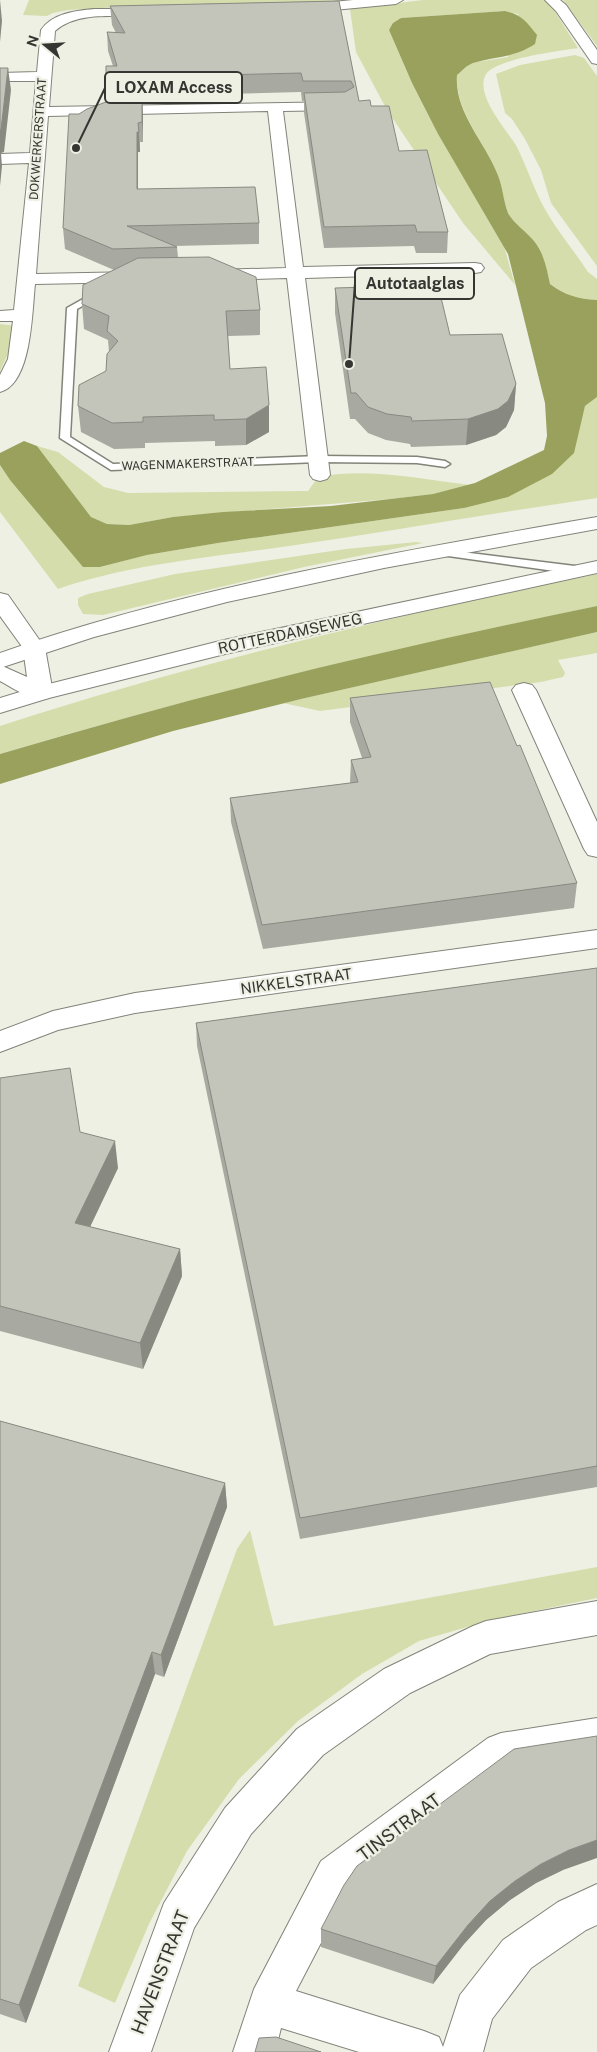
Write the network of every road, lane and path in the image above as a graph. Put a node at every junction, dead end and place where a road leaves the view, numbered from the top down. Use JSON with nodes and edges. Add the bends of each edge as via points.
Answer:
{"nodes":[{"id":1,"x":396,"y":0,"type":"edge"},
{"id":2,"x":552,"y":0,"type":"edge"},
{"id":3,"x":290,"y":9,"type":"edge"},
{"id":4,"x":166,"y":13,"type":"edge"},
{"id":5,"x":597,"y":60,"type":"edge"},
{"id":6,"x":43,"y":76,"type":"junction"},
{"id":7,"x":0,"y":77,"type":"edge"},
{"id":8,"x":344,"y":105,"type":"edge"},
{"id":9,"x":275,"y":107,"type":"junction"},
{"id":10,"x":40,"y":112,"type":"junction"},
{"id":11,"x":0,"y":158,"type":"edge"},
{"id":12,"x":38,"y":158,"type":"junction"},
{"id":13,"x":475,"y":268,"type":"dead end"},
{"id":14,"x":296,"y":273,"type":"junction"},
{"id":15,"x":196,"y":275,"type":"edge"},
{"id":16,"x":156,"y":276,"type":"edge"},
{"id":17,"x":106,"y":277,"type":"junction"},
{"id":18,"x":27,"y":279,"type":"junction"},
{"id":19,"x":23,"y":315,"type":"junction"},
{"id":20,"x":0,"y":316,"type":"edge"},
{"id":21,"x":0,"y":386,"type":"edge"},
{"id":22,"x":445,"y":464,"type":"dead end"},
{"id":23,"x":320,"y":467,"type":"junction"},
{"id":24,"x":597,"y":523,"type":"edge"},
{"id":25,"x":435,"y":552,"type":"junction"},
{"id":26,"x":590,"y":569,"type":"edge"},
{"id":27,"x":0,"y":600,"type":"edge"},
{"id":28,"x":34,"y":648,"type":"junction"},
{"id":29,"x":0,"y":661,"type":"edge"},
{"id":30,"x":0,"y":672,"type":"edge"},
{"id":31,"x":524,"y":690,"type":"dead end"},
{"id":32,"x":41,"y":693,"type":"junction"},
{"id":33,"x":0,"y":706,"type":"edge"},
{"id":34,"x":597,"y":850,"type":"edge"},
{"id":35,"x":597,"y":939,"type":"edge"},
{"id":36,"x":0,"y":1042,"type":"edge"},
{"id":37,"x":597,"y":1618,"type":"edge"},
{"id":38,"x":597,"y":1736,"type":"edge"},
{"id":39,"x":597,"y":1904,"type":"edge"},
{"id":40,"x":268,"y":2003,"type":"junction"},
{"id":41,"x":130,"y":2052,"type":"edge"},
{"id":42,"x":254,"y":2052,"type":"edge"},
{"id":43,"x":424,"y":2052,"type":"edge"},
{"id":44,"x":462,"y":2052,"type":"edge"}],
"edges":[{"from":1,"to":3,"type":"street"},
{"from":2,"to":5,"type":"street"},
{"from":4,"to":6,"type":"street","name":"DOKWERKERSTRAAT","via":[[81,15],[54,22],[48,30]]},
{"from":6,"to":7,"type":"street"},
{"from":6,"to":10,"type":"street","name":"DOKWERKERSTRAAT"},
{"from":8,"to":9,"type":"street"},
{"from":9,"to":10,"type":"street"},
{"from":9,"to":14,"type":"street"},
{"from":10,"to":12,"type":"street","name":"DOKWERKERSTRAAT"},
{"from":11,"to":12,"type":"street"},
{"from":12,"to":18,"type":"street","name":"DOKWERKERSTRAAT"},
{"from":13,"to":14,"type":"street"},
{"from":14,"to":15,"type":"street"},
{"from":14,"to":23,"type":"street"},
{"from":16,"to":17,"type":"street"},
{"from":17,"to":18,"type":"street"},
{"from":17,"to":23,"type":"lane","name":"WAGENMAKERSTRAAT","via":[[105,290],[72,308],[65,438],[111,467]]},
{"from":18,"to":19,"type":"street","name":"DOKWERKERSTRAAT"},
{"from":19,"to":20,"type":"street"},
{"from":19,"to":21,"type":"street","name":"DOKWERKERSTRAAT","via":[[17,360]]},
{"from":22,"to":23,"type":"lane","name":"WAGENMAKERSTRAAT","via":[[417,460]]},
{"from":24,"to":25,"type":"street","name":"ROTTERDAMSEWEG"},
{"from":25,"to":26,"type":"lane","name":"ROTTERDAMSEWEG"},
{"from":25,"to":28,"type":"street","name":"ROTTERDAMSEWEG","via":[[250,589]]},
{"from":26,"to":32,"type":"street","name":"ROTTERDAMSEWEG","via":[[224,647]]},
{"from":27,"to":28,"type":"street"},
{"from":28,"to":29,"type":"street","name":"ROTTERDAMSEWEG"},
{"from":28,"to":32,"type":"street"},
{"from":30,"to":32,"type":"street"},
{"from":31,"to":34,"type":"street"},
{"from":32,"to":33,"type":"street","name":"ROTTERDAMSEWEG"},
{"from":35,"to":36,"type":"street","name":"NIKKELSTRAAT","via":[[136,1003],[53,1021]]},
{"from":37,"to":41,"type":"street","name":"HAVENSTRAAT","via":[[486,1638],[397,1681],[310,1742],[238,1821],[178,1917]]},
{"from":38,"to":40,"type":"street","name":"TINSTRAAT","via":[[502,1751],[335,1875]]},
{"from":39,"to":44,"type":"street","via":[[572,1916],[517,1954],[474,2009]]},
{"from":40,"to":42,"type":"street","name":"TINSTRAAT"},
{"from":40,"to":43,"type":"street"}]}
